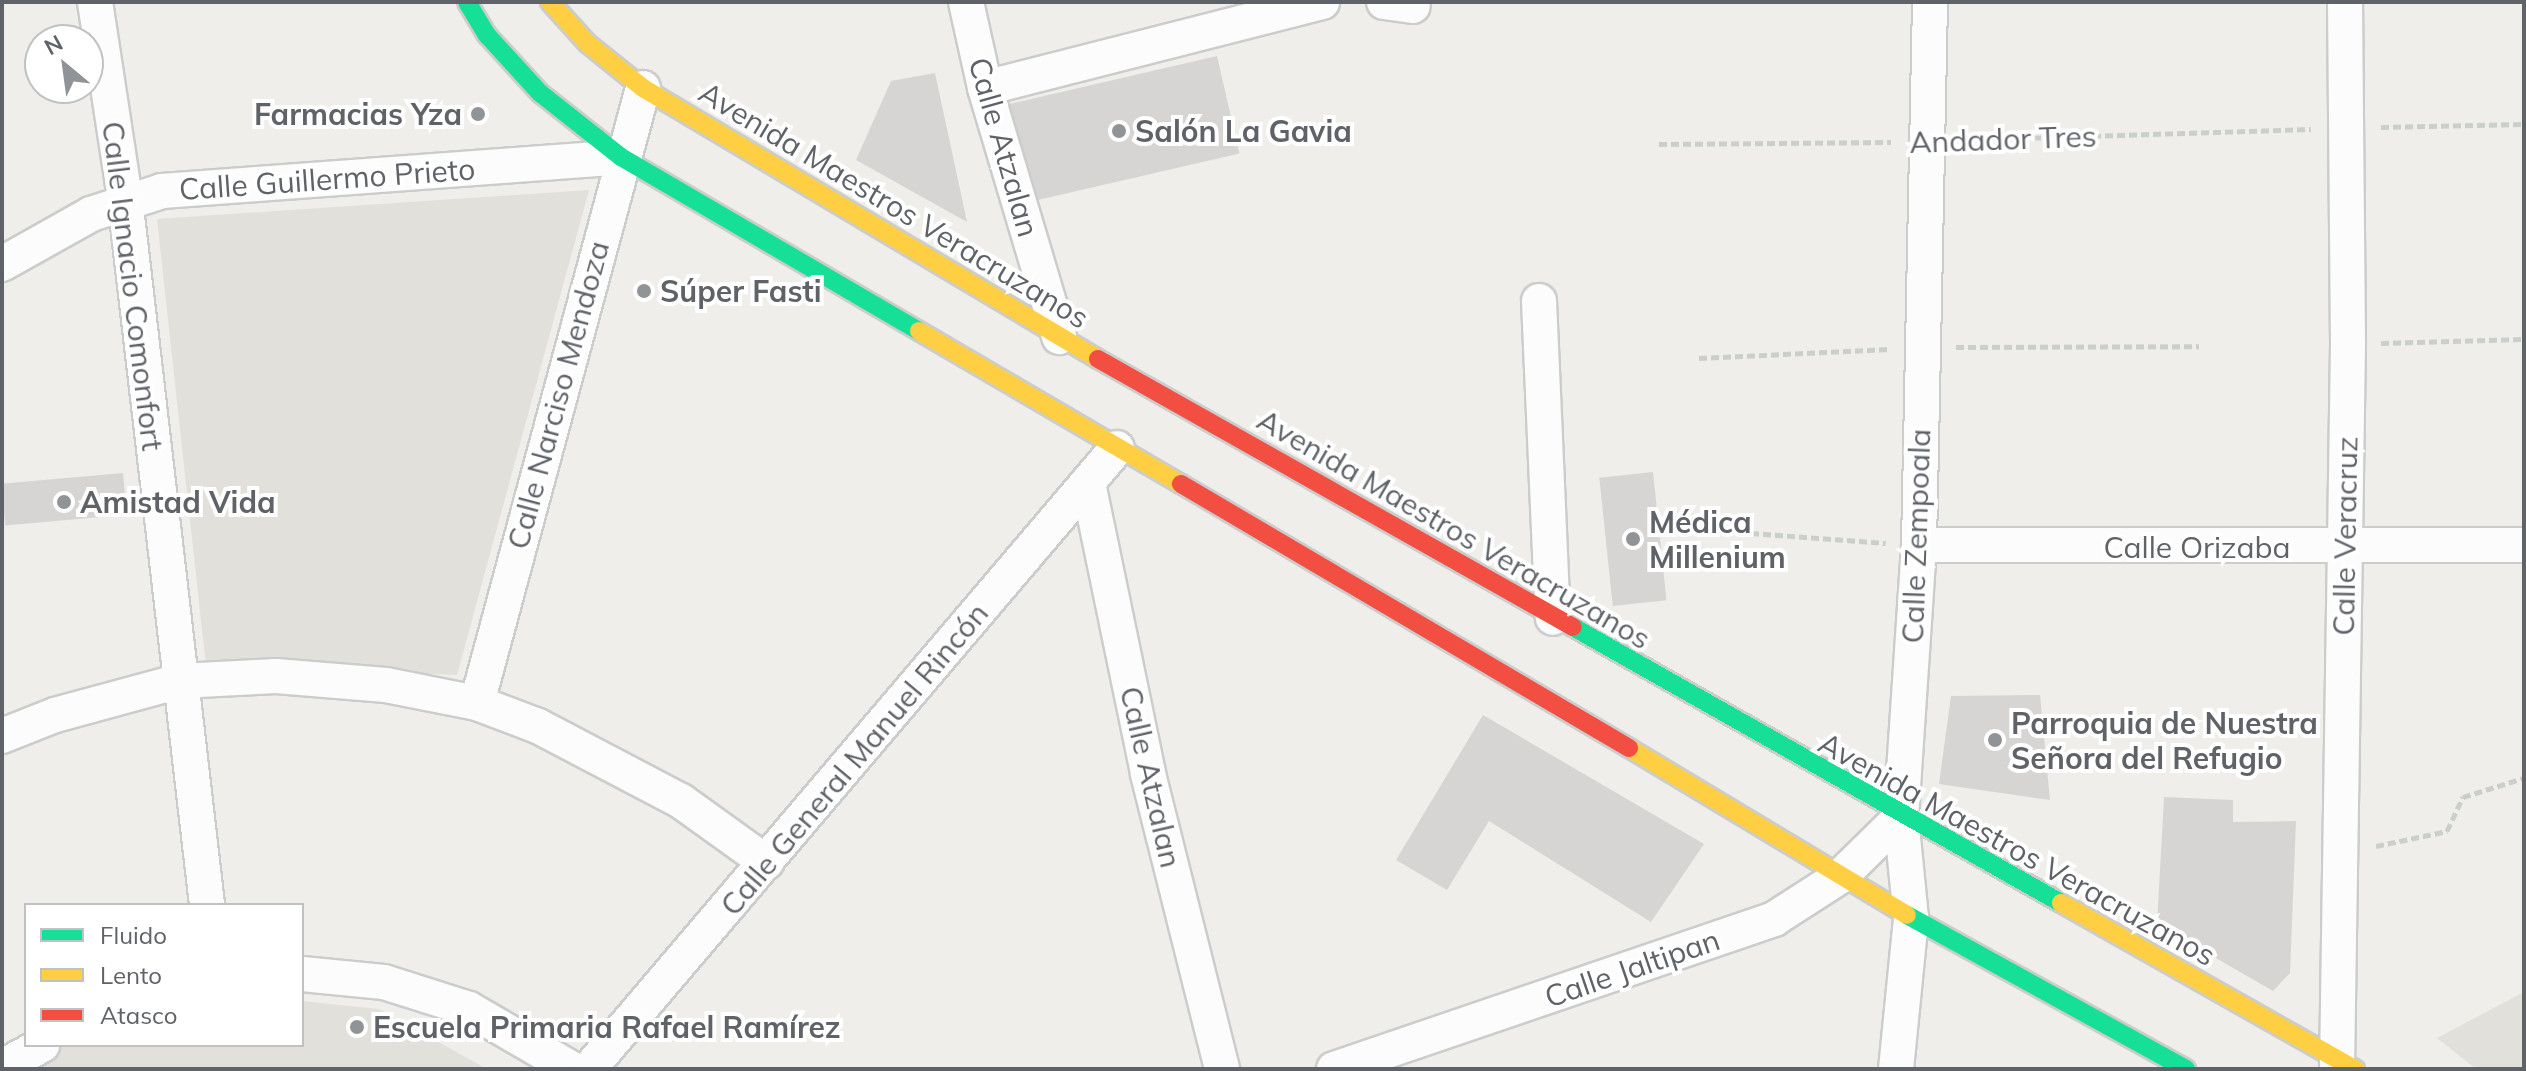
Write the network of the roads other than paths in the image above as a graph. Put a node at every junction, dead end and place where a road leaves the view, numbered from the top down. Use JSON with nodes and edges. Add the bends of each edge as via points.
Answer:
{"nodes":[{"id":1,"x":95,"y":2,"type":"edge"},
{"id":2,"x":467,"y":2,"type":"edge"},
{"id":3,"x":550,"y":2,"type":"edge"},
{"id":4,"x":966,"y":2,"type":"edge"},
{"id":5,"x":1322,"y":2,"type":"edge"},
{"id":6,"x":1930,"y":2,"type":"edge"},
{"id":7,"x":2345,"y":2,"type":"edge"},
{"id":8,"x":643,"y":88,"type":"junction"},
{"id":9,"x":985,"y":88,"type":"junction"},
{"id":10,"x":621,"y":157,"type":"junction"},
{"id":11,"x":125,"y":199,"type":"junction"},
{"id":12,"x":2,"y":264,"type":"edge"},
{"id":13,"x":1539,"y":301,"type":"dead end"},
{"id":14,"x":1059,"y":337,"type":"junction"},
{"id":15,"x":1117,"y":448,"type":"junction"},
{"id":16,"x":1088,"y":483,"type":"junction"},
{"id":17,"x":1919,"y":545,"type":"junction"},
{"id":18,"x":2524,"y":545,"type":"edge"},
{"id":19,"x":2344,"y":548,"type":"junction"},
{"id":20,"x":1553,"y":618,"type":"junction"},
{"id":21,"x":180,"y":681,"type":"junction"},
{"id":22,"x":477,"y":703,"type":"junction"},
{"id":23,"x":2,"y":736,"type":"edge"},
{"id":24,"x":1901,"y":817,"type":"junction"},
{"id":25,"x":766,"y":862,"type":"junction"},
{"id":26,"x":1841,"y":876,"type":"junction"},
{"id":27,"x":207,"y":903,"type":"edge"},
{"id":28,"x":1911,"y":918,"type":"junction"},
{"id":29,"x":304,"y":974,"type":"edge"},
{"id":30,"x":38,"y":1047,"type":"edge"},
{"id":31,"x":2343,"y":1066,"type":"edge"},
{"id":32,"x":2,"y":1067,"type":"edge"},
{"id":33,"x":572,"y":1069,"type":"edge"},
{"id":34,"x":589,"y":1069,"type":"edge"},
{"id":35,"x":1222,"y":1069,"type":"edge"},
{"id":36,"x":1334,"y":1069,"type":"edge"},
{"id":37,"x":1896,"y":1069,"type":"edge"},
{"id":38,"x":2186,"y":1069,"type":"edge"}],
"edges":[{"from":1,"to":11,"type":"street","name":"Calle Ignacio Comonfort"},
{"from":2,"to":10,"type":"main road","via":[[487,35],[540,93]]},
{"from":3,"to":8,"type":"main road","name":"Avenida Maestros Veracruzanos","via":[[587,43]]},
{"from":4,"to":9,"type":"street","name":"Calle Atzalan"},
{"from":5,"to":9,"type":"street"},
{"from":6,"to":17,"type":"street","name":"Calle Zempoala"},
{"from":7,"to":19,"type":"street","name":"Calle Veracruz"},
{"from":8,"to":10,"type":"street","name":"Calle Narciso Mendoza"},
{"from":8,"to":14,"type":"main road","name":"Avenida Maestros Veracruzanos"},
{"from":9,"to":14,"type":"street","name":"Calle Atzalan"},
{"from":10,"to":11,"type":"street","name":"Calle Guillermo Prieto","via":[[162,191]]},
{"from":10,"to":15,"type":"main road"},
{"from":10,"to":22,"type":"street","name":"Calle Narciso Mendoza"},
{"from":11,"to":12,"type":"street","name":"Calle Guillermo Prieto"},
{"from":11,"to":21,"type":"street","name":"Calle Ignacio Comonfort"},
{"from":13,"to":20,"type":"street"},
{"from":14,"to":20,"type":"main road","name":"Avenida Maestros Veracruzanos"},
{"from":15,"to":16,"type":"street","name":"Calle General Manuel Rincón"},
{"from":15,"to":26,"type":"main road"},
{"from":16,"to":25,"type":"street","name":"Calle General Manuel Rincón"},
{"from":16,"to":35,"type":"street","name":"Calle Atzalan","via":[[1148,774]]},
{"from":17,"to":19,"type":"street","name":"Calle Orizaba"},
{"from":17,"to":24,"type":"street","name":"Calle Zempoala"},
{"from":18,"to":19,"type":"street","name":"Calle Orizaba"},
{"from":19,"to":31,"type":"street","name":"Calle Veracruz"},
{"from":20,"to":24,"type":"main road","name":"Avenida Maestros Veracruzanos"},
{"from":21,"to":22,"type":"street","via":[[276,676],[386,685]]},
{"from":21,"to":23,"type":"street","via":[[55,715]]},
{"from":21,"to":27,"type":"street","name":"Calle Ignacio Comonfort"},
{"from":22,"to":25,"type":"street","via":[[609,759],[681,801]]},
{"from":24,"to":26,"type":"street","name":"Calle Jaltipan"},
{"from":24,"to":28,"type":"street","name":"Calle Zempoala"},
{"from":24,"to":31,"type":"main road","name":"Avenida Maestros Veracruzanos"},
{"from":25,"to":34,"type":"street","name":"Calle General Manuel Rincón"},
{"from":26,"to":28,"type":"main road"},
{"from":26,"to":36,"type":"street","name":"Calle Jaltipan","via":[[1774,919]]},
{"from":28,"to":37,"type":"street","name":"Calle Zempoala"},
{"from":28,"to":38,"type":"main road"},
{"from":29,"to":33,"type":"street","via":[[384,982],[469,1009]]},
{"from":30,"to":32,"type":"street"}]}
